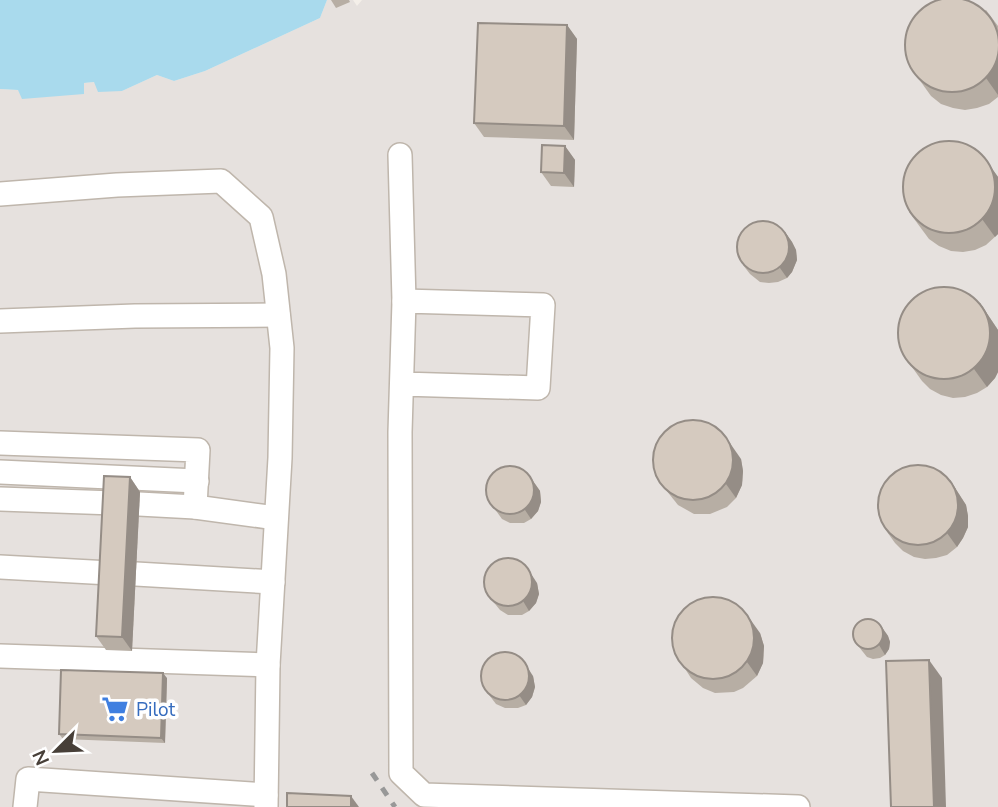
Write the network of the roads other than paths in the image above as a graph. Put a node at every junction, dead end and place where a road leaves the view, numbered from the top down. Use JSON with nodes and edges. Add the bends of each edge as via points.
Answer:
{"nodes":[{"id":1,"x":400,"y":156,"type":"dead end"},
{"id":2,"x":0,"y":194,"type":"edge"},
{"id":3,"x":404,"y":301,"type":"junction"},
{"id":4,"x":278,"y":315,"type":"junction"},
{"id":5,"x":0,"y":321,"type":"edge"},
{"id":6,"x":402,"y":384,"type":"junction"},
{"id":7,"x":0,"y":443,"type":"edge"},
{"id":8,"x":0,"y":472,"type":"edge"},
{"id":9,"x":197,"y":481,"type":"junction"},
{"id":10,"x":0,"y":499,"type":"edge"},
{"id":11,"x":114,"y":503,"type":"edge"},
{"id":12,"x":139,"y":504,"type":"dead end"},
{"id":13,"x":195,"y":507,"type":"junction"},
{"id":14,"x":276,"y":517,"type":"junction"},
{"id":15,"x":0,"y":568,"type":"edge"},
{"id":16,"x":110,"y":573,"type":"edge"},
{"id":17,"x":136,"y":574,"type":"dead end"},
{"id":18,"x":273,"y":582,"type":"junction"},
{"id":19,"x":0,"y":656,"type":"edge"},
{"id":20,"x":268,"y":665,"type":"junction"},
{"id":21,"x":184,"y":798,"type":"edge"},
{"id":22,"x":266,"y":801,"type":"edge"},
{"id":23,"x":721,"y":805,"type":"edge"},
{"id":24,"x":25,"y":807,"type":"edge"},
{"id":25,"x":798,"y":807,"type":"edge"}],
"edges":[{"from":1,"to":3,"type":"lane"},
{"from":2,"to":4,"type":"lane","via":[[221,181],[261,217]]},
{"from":3,"to":6,"type":"lane"},
{"from":3,"to":6,"type":"lane","via":[[543,305],[538,388]]},
{"from":4,"to":5,"type":"lane"},
{"from":4,"to":14,"type":"lane","via":[[282,348]]},
{"from":6,"to":23,"type":"lane","via":[[401,773],[424,795]]},
{"from":7,"to":9,"type":"lane","via":[[198,450]]},
{"from":8,"to":9,"type":"lane"},
{"from":9,"to":13,"type":"lane"},
{"from":10,"to":11,"type":"lane"},
{"from":12,"to":13,"type":"lane"},
{"from":13,"to":14,"type":"lane"},
{"from":14,"to":18,"type":"lane"},
{"from":15,"to":16,"type":"lane"},
{"from":17,"to":18,"type":"lane"},
{"from":18,"to":20,"type":"lane"},
{"from":19,"to":20,"type":"lane"},
{"from":20,"to":22,"type":"lane"},
{"from":21,"to":22,"type":"lane"},
{"from":21,"to":24,"type":"lane","via":[[28,779]]},
{"from":23,"to":25,"type":"lane"}]}
